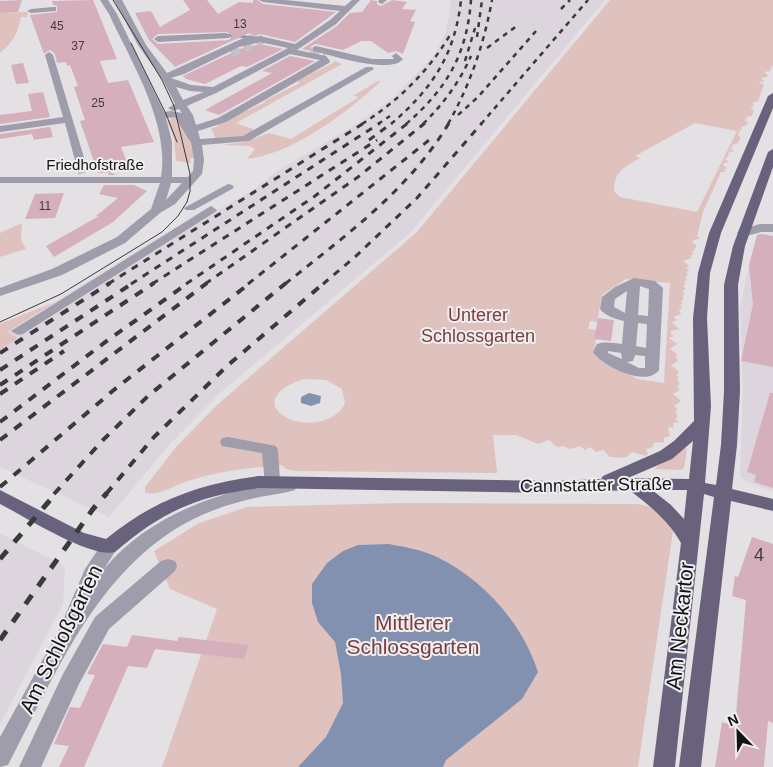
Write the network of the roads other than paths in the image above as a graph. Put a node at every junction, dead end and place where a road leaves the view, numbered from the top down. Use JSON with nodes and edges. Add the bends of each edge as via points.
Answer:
{"nodes":[{"id":1,"x":104,"y":0,"type":"edge"},
{"id":2,"x":118,"y":0,"type":"edge"},
{"id":3,"x":264,"y":0,"type":"edge"},
{"id":4,"x":356,"y":0,"type":"edge"},
{"id":5,"x":53,"y":9,"type":"dead end"},
{"id":6,"x":348,"y":9,"type":"junction"},
{"id":7,"x":32,"y":11,"type":"dead end"},
{"id":8,"x":255,"y":37,"type":"junction"},
{"id":9,"x":140,"y":41,"type":"junction"},
{"id":10,"x":298,"y":46,"type":"junction"},
{"id":11,"x":228,"y":52,"type":"dead end"},
{"id":12,"x":310,"y":52,"type":"tunnel mouth"},
{"id":13,"x":49,"y":56,"type":"dead end"},
{"id":14,"x":325,"y":56,"type":"tunnel mouth"},
{"id":15,"x":396,"y":56,"type":"dead end"},
{"id":16,"x":167,"y":79,"type":"junction"},
{"id":17,"x":216,"y":90,"type":"junction"},
{"id":18,"x":773,"y":96,"type":"edge"},
{"id":19,"x":181,"y":103,"type":"junction"},
{"id":20,"x":187,"y":114,"type":"junction"},
{"id":21,"x":162,"y":116,"type":"junction"},
{"id":22,"x":69,"y":119,"type":"junction"},
{"id":23,"x":0,"y":129,"type":"edge"},
{"id":24,"x":192,"y":129,"type":"junction"},
{"id":25,"x":196,"y":142,"type":"junction"},
{"id":26,"x":773,"y":152,"type":"edge"},
{"id":27,"x":84,"y":172,"type":"junction"},
{"id":28,"x":4,"y":180,"type":"edge"},
{"id":29,"x":166,"y":180,"type":"junction"},
{"id":30,"x":191,"y":180,"type":"junction"},
{"id":31,"x":228,"y":187,"type":"dead end"},
{"id":32,"x":0,"y":190,"type":"edge"},
{"id":33,"x":190,"y":208,"type":"dead end"},
{"id":34,"x":210,"y":210,"type":"dead end"},
{"id":35,"x":156,"y":211,"type":"junction"},
{"id":36,"x":751,"y":211,"type":"junction"},
{"id":37,"x":773,"y":227,"type":"edge"},
{"id":38,"x":743,"y":233,"type":"junction"},
{"id":39,"x":634,"y":282,"type":"junction"},
{"id":40,"x":0,"y":292,"type":"edge"},
{"id":41,"x":608,"y":299,"type":"junction"},
{"id":42,"x":633,"y":302,"type":"junction"},
{"id":43,"x":655,"y":305,"type":"junction"},
{"id":44,"x":631,"y":318,"type":"junction"},
{"id":45,"x":654,"y":329,"type":"junction"},
{"id":46,"x":18,"y":331,"type":"dead end"},
{"id":47,"x":630,"y":332,"type":"junction"},
{"id":48,"x":628,"y":349,"type":"junction"},
{"id":49,"x":652,"y":353,"type":"junction"},
{"id":50,"x":627,"y":368,"type":"junction"},
{"id":51,"x":702,"y":423,"type":"junction"},
{"id":52,"x":228,"y":442,"type":"dead end"},
{"id":53,"x":272,"y":482,"type":"junction"},
{"id":54,"x":301,"y":484,"type":"junction"},
{"id":55,"x":632,"y":484,"type":"junction"},
{"id":56,"x":593,"y":485,"type":"junction"},
{"id":57,"x":696,"y":486,"type":"junction"},
{"id":58,"x":724,"y":492,"type":"junction"},
{"id":59,"x":0,"y":496,"type":"edge"},
{"id":60,"x":773,"y":505,"type":"edge"},
{"id":61,"x":689,"y":542,"type":"junction"},
{"id":62,"x":109,"y":547,"type":"junction"},
{"id":63,"x":168,"y":566,"type":"dead end"},
{"id":64,"x":67,"y":634,"type":"junction"},
{"id":65,"x":70,"y":680,"type":"junction"},
{"id":66,"x":0,"y":758,"type":"edge"},
{"id":67,"x":30,"y":767,"type":"edge"},
{"id":68,"x":664,"y":767,"type":"edge"},
{"id":69,"x":690,"y":767,"type":"edge"}],
"edges":[{"from":1,"to":21,"type":"street"},
{"from":2,"to":9,"type":"street"},
{"from":3,"to":6,"type":"street"},
{"from":4,"to":6,"type":"street"},
{"from":5,"to":7,"type":"street"},
{"from":6,"to":10,"type":"street"},
{"from":8,"to":9,"type":"street"},
{"from":8,"to":10,"type":"street"},
{"from":8,"to":10,"type":"street"},
{"from":8,"to":11,"type":"street"},
{"from":8,"to":16,"type":"street"},
{"from":9,"to":16,"type":"street"},
{"from":10,"to":12,"type":"street"},
{"from":10,"to":15,"type":"street","via":[[380,63],[396,62],[399,59]]},
{"from":10,"to":17,"type":"street"},
{"from":10,"to":24,"type":"street","via":[[326,61],[222,120]]},
{"from":13,"to":22,"type":"street"},
{"from":14,"to":25,"type":"street","via":[[369,69],[263,131],[239,141]]},
{"from":16,"to":17,"type":"street","via":[[190,88]]},
{"from":16,"to":19,"type":"street"},
{"from":17,"to":19,"type":"street"},
{"from":17,"to":20,"type":"street","via":[[190,107]]},
{"from":18,"to":51,"type":"main road","name":"Cannstatter Straße","via":[[715,233],[706,266],[700,318]]},
{"from":19,"to":20,"type":"street"},
{"from":19,"to":21,"type":"street"},
{"from":20,"to":24,"type":"street"},
{"from":21,"to":25,"type":"street","via":[[170,113],[181,115],[190,137]]},
{"from":21,"to":29,"type":"street","via":[[168,152]]},
{"from":22,"to":23,"type":"street"},
{"from":22,"to":27,"type":"street"},
{"from":24,"to":25,"type":"street"},
{"from":25,"to":30,"type":"street","via":[[198,172]]},
{"from":26,"to":36,"type":"main road"},
{"from":27,"to":28,"type":"street","name":"Friedhofstraße"},
{"from":27,"to":29,"type":"street","name":"Friedhofstraße"},
{"from":28,"to":32,"type":"street"},
{"from":29,"to":30,"type":"street","name":"Friedhofstraße"},
{"from":29,"to":35,"type":"street"},
{"from":30,"to":35,"type":"street","via":[[172,202]]},
{"from":31,"to":33,"type":"street"},
{"from":34,"to":46,"type":"street"},
{"from":35,"to":40,"type":"street","via":[[121,240],[103,250],[57,272]]},
{"from":36,"to":37,"type":"street"},
{"from":36,"to":38,"type":"main road"},
{"from":37,"to":38,"type":"street"},
{"from":38,"to":58,"type":"main road","via":[[731,285],[731,418]]},
{"from":39,"to":41,"type":"street"},
{"from":39,"to":42,"type":"street"},
{"from":39,"to":43,"type":"street","via":[[655,287]]},
{"from":41,"to":42,"type":"street"},
{"from":41,"to":44,"type":"street","via":[[608,310]]},
{"from":42,"to":43,"type":"street"},
{"from":42,"to":44,"type":"street"},
{"from":43,"to":45,"type":"street"},
{"from":44,"to":45,"type":"street"},
{"from":44,"to":47,"type":"street"},
{"from":45,"to":47,"type":"street"},
{"from":45,"to":49,"type":"street"},
{"from":47,"to":48,"type":"street"},
{"from":48,"to":49,"type":"street"},
{"from":48,"to":50,"type":"street"},
{"from":48,"to":50,"type":"street","via":[[605,346],[600,352]]},
{"from":49,"to":50,"type":"street","via":[[650,372],[640,373]]},
{"from":51,"to":56,"type":"main road","via":[[659,459]]},
{"from":51,"to":57,"type":"main road","name":"Cannstatter Straße"},
{"from":52,"to":53,"type":"street","via":[[269,449]]},
{"from":53,"to":54,"type":"main road","name":"Cannstatter Straße"},
{"from":53,"to":62,"type":"main road","name":"Cannstatter Straße","via":[[211,489],[178,500],[144,517]]},
{"from":54,"to":56,"type":"main road","name":"Cannstatter Straße"},
{"from":54,"to":64,"type":"street","via":[[243,493],[200,508],[159,530],[120,563]]},
{"from":55,"to":56,"type":"main road","name":"Cannstatter Straße"},
{"from":55,"to":57,"type":"main road","name":"Cannstatter Straße"},
{"from":55,"to":61,"type":"main road","via":[[679,522]]},
{"from":57,"to":58,"type":"main road"},
{"from":57,"to":61,"type":"main road","name":"Am Neckartor"},
{"from":58,"to":60,"type":"main road"},
{"from":58,"to":69,"type":"main road","name":"Am Neckartor"},
{"from":59,"to":62,"type":"main road","via":[[78,538]]},
{"from":61,"to":68,"type":"main road","name":"Am Neckartor"},
{"from":62,"to":64,"type":"street","name":"Am Schloßgarten","via":[[94,568]]},
{"from":63,"to":65,"type":"street","via":[[102,623]]},
{"from":64,"to":65,"type":"street","via":[[79,645],[66,667]]},
{"from":64,"to":66,"type":"street","name":"Am Schloßgarten"},
{"from":65,"to":67,"type":"street"}]}
